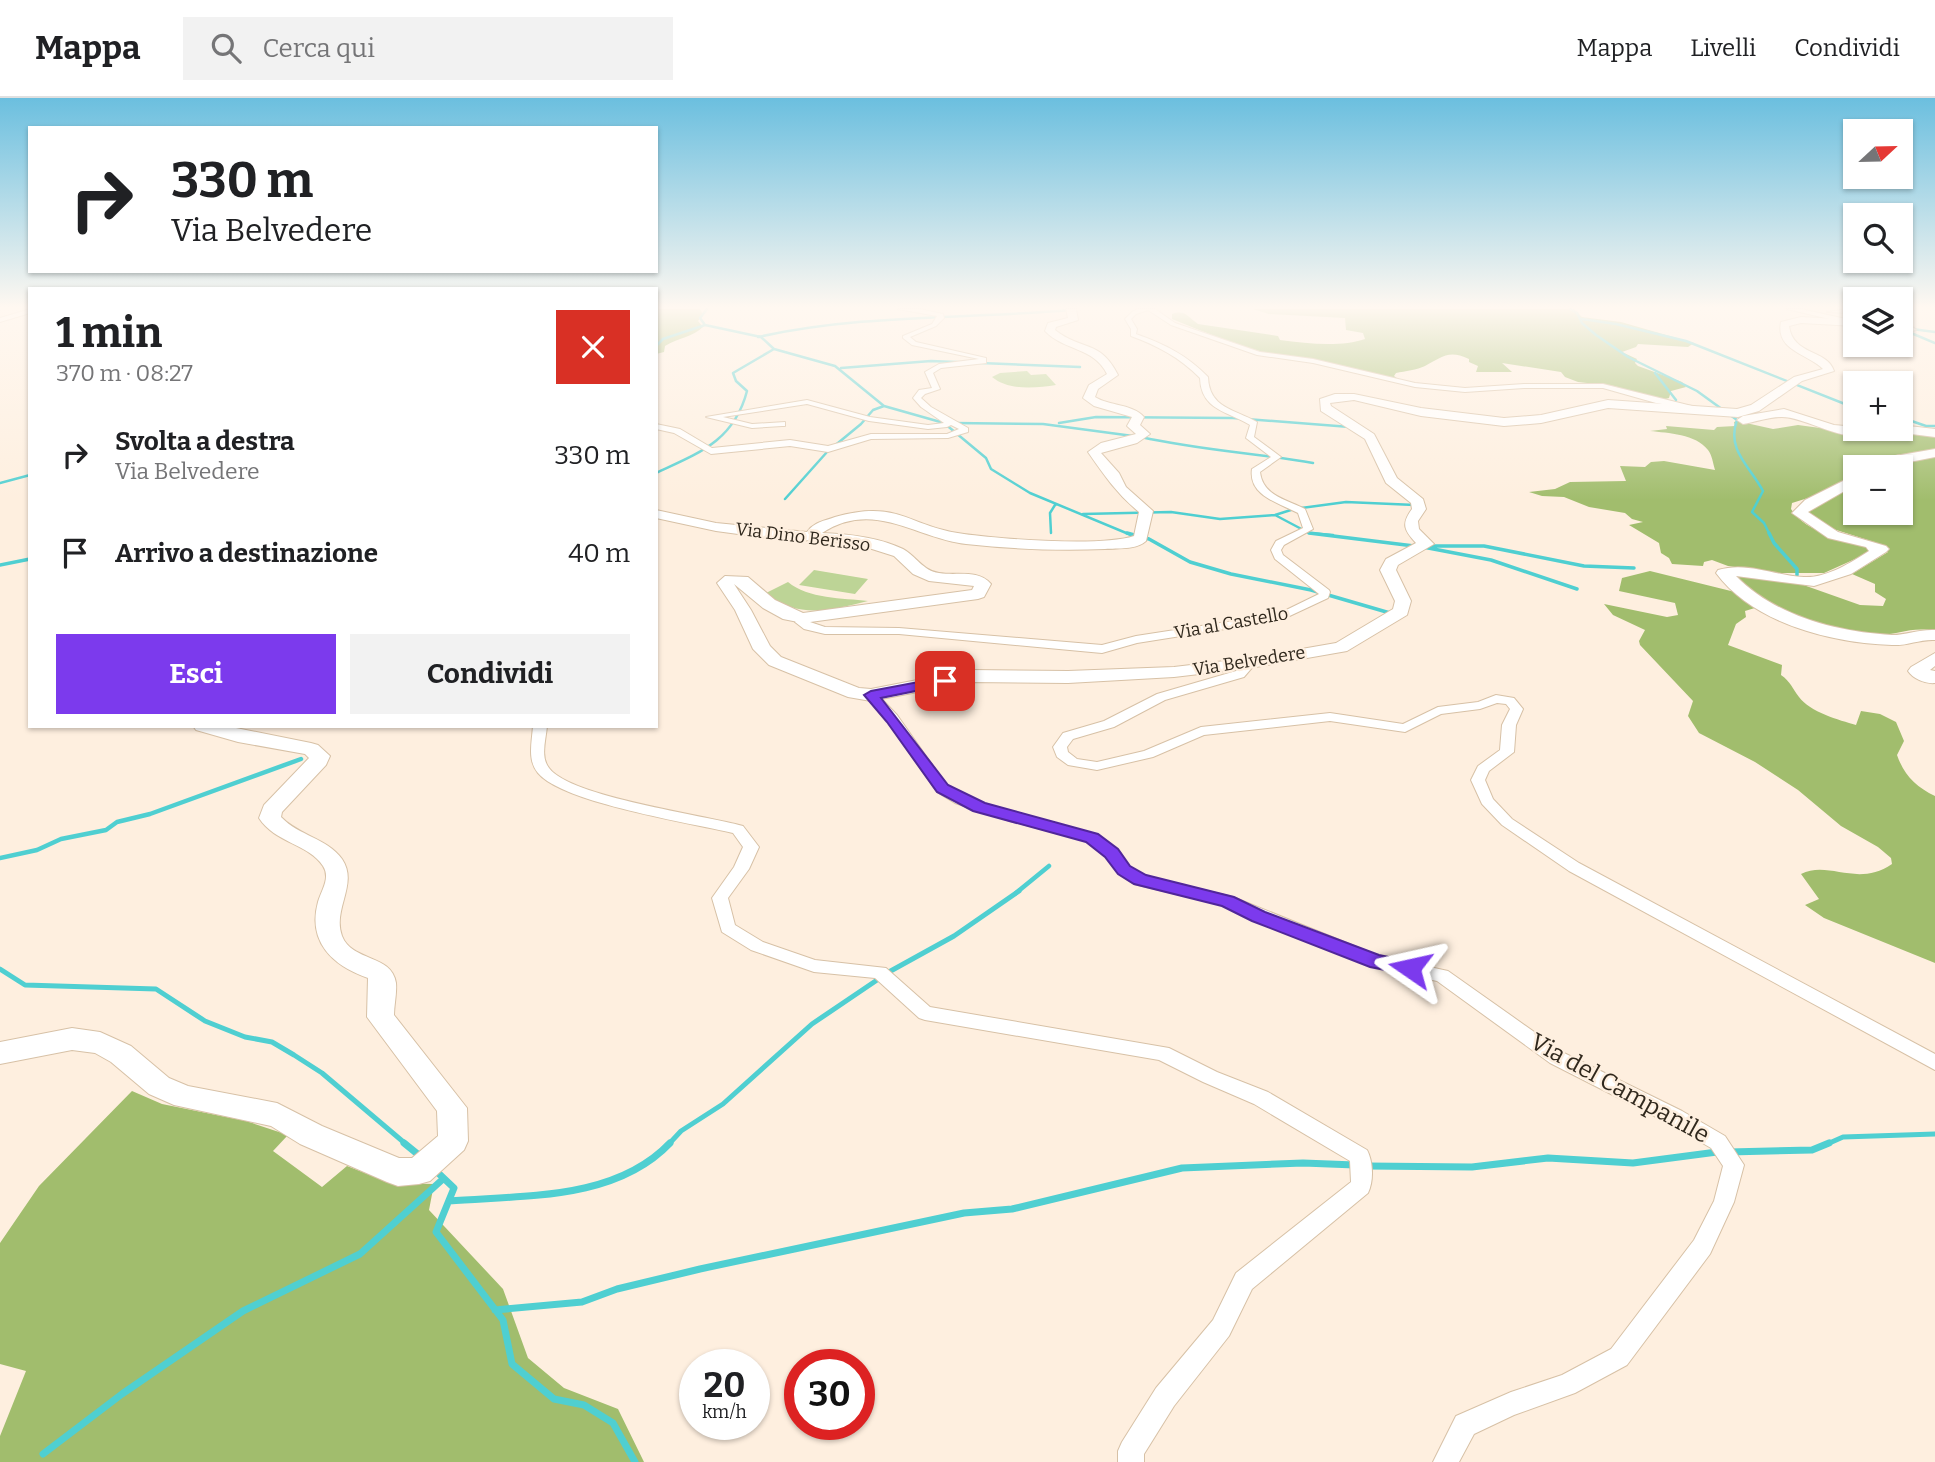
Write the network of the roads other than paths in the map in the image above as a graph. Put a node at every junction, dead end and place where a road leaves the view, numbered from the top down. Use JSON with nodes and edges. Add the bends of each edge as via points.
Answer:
{"nodes":[{"id":1,"x":929,"y":373,"type":"edge"},
{"id":2,"x":1111,"y":373,"type":"edge"},
{"id":3,"x":1199,"y":373,"type":"edge"},
{"id":4,"x":1362,"y":373,"type":"edge"},
{"id":5,"x":1826,"y":373,"type":"edge"},
{"id":6,"x":1724,"y":414,"type":"junction"},
{"id":7,"x":946,"y":418,"type":"junction"},
{"id":8,"x":782,"y":424,"type":"dead end"},
{"id":9,"x":658,"y":426,"type":"edge"},
{"id":10,"x":1843,"y":430,"type":"edge"},
{"id":11,"x":1913,"y":430,"type":"edge"},
{"id":12,"x":1935,"y":433,"type":"edge"},
{"id":13,"x":1935,"y":453,"type":"edge"},
{"id":14,"x":1913,"y":457,"type":"edge"},
{"id":15,"x":1843,"y":487,"type":"edge"},
{"id":16,"x":658,"y":514,"type":"edge"},
{"id":17,"x":813,"y":535,"type":"junction"},
{"id":18,"x":752,"y":580,"type":"dead end"},
{"id":19,"x":769,"y":604,"type":"junction"},
{"id":20,"x":803,"y":618,"type":"junction"},
{"id":21,"x":1935,"y":635,"type":"edge"},
{"id":22,"x":1935,"y":658,"type":"edge"},
{"id":23,"x":1250,"y":663,"type":"junction"},
{"id":24,"x":1935,"y":677,"type":"edge"},
{"id":25,"x":871,"y":695,"type":"junction"},
{"id":26,"x":210,"y":728,"type":"edge"},
{"id":27,"x":540,"y":728,"type":"edge"},
{"id":28,"x":0,"y":1053,"type":"edge"},
{"id":29,"x":1935,"y":1063,"type":"edge"},
{"id":30,"x":1131,"y":1462,"type":"edge"},
{"id":31,"x":1446,"y":1462,"type":"edge"}],
"edges":[{"from":1,"to":7,"type":"street","via":[[936,389],[917,398],[922,406]]},
{"from":2,"to":17,"type":"street","via":[[1089,392],[1091,401],[1138,417],[1133,426],[1144,436],[1094,452],[1120,489],[1146,511],[1141,538],[1136,542],[1073,546],[964,539],[900,516],[867,513],[819,527]]},
{"from":3,"to":20,"type":"street","name":"Via al Castello","via":[[1205,395],[1213,404],[1254,424],[1250,438],[1277,457],[1255,471],[1255,476],[1265,494],[1302,511],[1308,529],[1280,543],[1276,550],[1279,557],[1318,584],[1324,596],[1281,617],[1102,649],[885,630],[822,630],[804,625]]},
{"from":4,"to":6,"type":"street","name":"Via al Castello","via":[[1465,390],[1603,386]]},
{"from":5,"to":6,"type":"street","via":[[1798,379],[1749,411]]},
{"from":6,"to":10,"type":"street","via":[[1750,420],[1788,413]]},
{"from":6,"to":23,"type":"street","name":"Via Belvedere","via":[[1608,404],[1504,422],[1421,412],[1354,397],[1324,401],[1325,408],[1370,437],[1391,480],[1418,502],[1419,509],[1410,521],[1426,544],[1392,562],[1388,570],[1403,600],[1401,611],[1341,647]]},
{"from":7,"to":8,"type":"street","via":[[947,425],[928,427],[869,419],[807,402],[710,417],[752,426]]},
{"from":7,"to":9,"type":"street","via":[[965,430],[948,436],[871,437],[828,449],[790,443],[711,451],[677,431]]},
{"from":11,"to":12,"type":"street"},
{"from":13,"to":14,"type":"street"},
{"from":15,"to":21,"type":"street","via":[[1805,505],[1799,513],[1833,535],[1881,549],[1820,580],[1724,573],[1761,603],[1824,630],[1898,641]]},
{"from":16,"to":17,"type":"street","name":"Via Dino Berisso","via":[[741,530]]},
{"from":17,"to":20,"type":"street","name":"Via Dino Berisso","via":[[872,543],[935,578],[974,579],[983,584],[978,594]]},
{"from":18,"to":19,"type":"street"},
{"from":19,"to":20,"type":"street","name":"Via Belvedere"},
{"from":19,"to":25,"type":"street","name":"Via Belvedere","via":[[742,580],[725,583],[762,649],[775,662]]},
{"from":22,"to":24,"type":"street","via":[[1917,671]]},
{"from":23,"to":25,"type":"street","name":"Via Belvedere","via":[[1068,677],[969,676]]},
{"from":23,"to":29,"type":"street","via":[[1240,674],[1161,697],[1109,724],[1068,736],[1060,747],[1062,754],[1079,764],[1097,766],[1148,754],[1201,731],[1330,717],[1405,728],[1438,711],[1496,699],[1510,701],[1517,709],[1509,725],[1507,752],[1483,769],[1478,780],[1487,801],[1507,822],[1603,885]]},
{"from":25,"to":31,"type":"street","name":"Via del Campanile","via":[[942,789],[960,800],[1092,838],[1140,880],[1227,901],[1376,962],[1442,976],[1557,1058],[1718,1142],[1734,1166],[1724,1202],[1702,1247],[1619,1357],[1567,1385],[1465,1425]]},
{"from":26,"to":28,"type":"street","via":[[311,749],[320,755],[270,818],[337,869],[328,908],[330,939],[349,962],[378,971],[383,981],[380,1017],[452,1108],[451,1145],[425,1167],[398,1172],[311,1135],[277,1115],[184,1097],[159,1086],[100,1043],[72,1039]]},
{"from":27,"to":30,"type":"street","via":[[536,757],[554,782],[589,796],[738,829],[751,847],[720,898],[728,928],[757,946],[814,966],[880,972],[925,1013],[1162,1053],[1261,1098],[1360,1156],[1361,1186],[1244,1281],[1221,1328],[1165,1397],[1131,1451]]}]}
